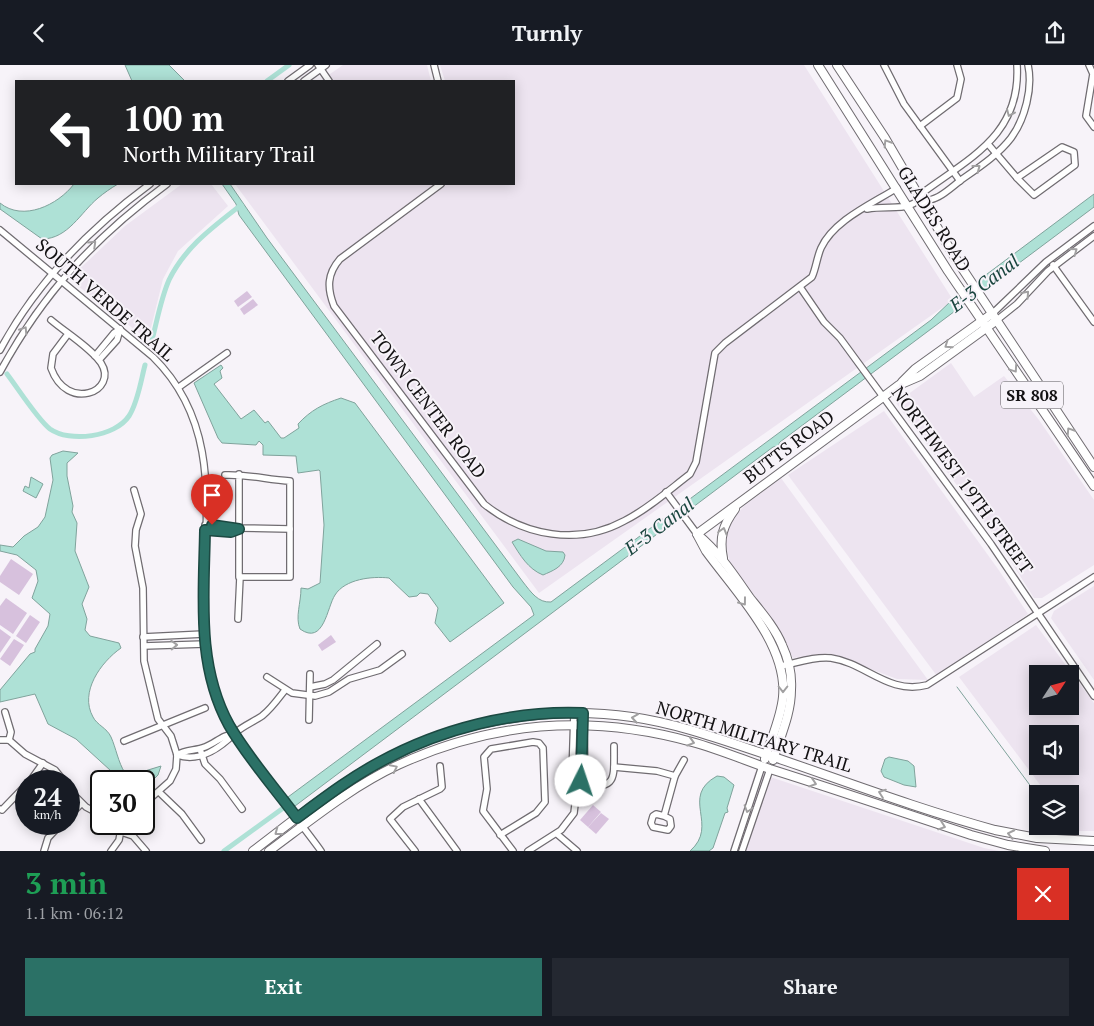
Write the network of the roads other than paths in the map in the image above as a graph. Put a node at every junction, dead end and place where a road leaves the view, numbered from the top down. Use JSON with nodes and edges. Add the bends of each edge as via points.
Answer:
{"nodes":[{"id":1,"x":310,"y":65,"type":"edge"},
{"id":2,"x":434,"y":65,"type":"edge"},
{"id":3,"x":818,"y":65,"type":"edge"},
{"id":4,"x":837,"y":65,"type":"edge"},
{"id":5,"x":884,"y":65,"type":"edge"},
{"id":6,"x":957,"y":65,"type":"edge"},
{"id":7,"x":1017,"y":65,"type":"edge"},
{"id":8,"x":1028,"y":65,"type":"edge"},
{"id":9,"x":1089,"y":65,"type":"edge"},
{"id":10,"x":321,"y":66,"type":"edge"},
{"id":11,"x":289,"y":80,"type":"edge"},
{"id":12,"x":305,"y":80,"type":"edge"},
{"id":13,"x":328,"y":80,"type":"edge"},
{"id":14,"x":438,"y":80,"type":"edge"},
{"id":15,"x":1016,"y":96,"type":"junction"},
{"id":16,"x":1027,"y":98,"type":"junction"},
{"id":17,"x":920,"y":125,"type":"junction"},
{"id":18,"x":1094,"y":127,"type":"edge"},
{"id":19,"x":988,"y":144,"type":"junction"},
{"id":20,"x":998,"y":153,"type":"junction"},
{"id":21,"x":952,"y":170,"type":"junction"},
{"id":22,"x":1017,"y":177,"type":"junction"},
{"id":23,"x":960,"y":181,"type":"junction"},
{"id":24,"x":149,"y":185,"type":"edge"},
{"id":25,"x":166,"y":185,"type":"edge"},
{"id":26,"x":440,"y":185,"type":"edge"},
{"id":27,"x":928,"y":188,"type":"junction"},
{"id":28,"x":897,"y":189,"type":"junction"},
{"id":29,"x":942,"y":194,"type":"junction"},
{"id":30,"x":129,"y":199,"type":"junction"},
{"id":31,"x":921,"y":200,"type":"junction"},
{"id":32,"x":908,"y":207,"type":"junction"},
{"id":33,"x":135,"y":208,"type":"junction"},
{"id":34,"x":862,"y":210,"type":"junction"},
{"id":35,"x":1094,"y":226,"type":"edge"},
{"id":36,"x":0,"y":230,"type":"edge"},
{"id":37,"x":1094,"y":236,"type":"edge"},
{"id":38,"x":1049,"y":259,"type":"junction"},
{"id":39,"x":1054,"y":266,"type":"junction"},
{"id":40,"x":52,"y":274,"type":"junction"},
{"id":41,"x":60,"y":280,"type":"junction"},
{"id":42,"x":800,"y":287,"type":"junction"},
{"id":43,"x":995,"y":317,"type":"junction"},
{"id":44,"x":50,"y":320,"type":"dead end"},
{"id":45,"x":982,"y":321,"type":"junction"},
{"id":46,"x":1094,"y":322,"type":"edge"},
{"id":47,"x":986,"y":328,"type":"junction"},
{"id":48,"x":120,"y":329,"type":"junction"},
{"id":49,"x":68,"y":334,"type":"junction"},
{"id":50,"x":0,"y":350,"type":"edge"},
{"id":51,"x":227,"y":353,"type":"dead end"},
{"id":52,"x":97,"y":358,"type":"junction"},
{"id":53,"x":0,"y":372,"type":"edge"},
{"id":54,"x":899,"y":385,"type":"junction"},
{"id":55,"x":179,"y":387,"type":"junction"},
{"id":56,"x":883,"y":397,"type":"junction"},
{"id":57,"x":1094,"y":467,"type":"edge"},
{"id":58,"x":239,"y":474,"type":"junction"},
{"id":59,"x":225,"y":475,"type":"dead end"},
{"id":60,"x":1094,"y":486,"type":"edge"},
{"id":61,"x":134,"y":490,"type":"dead end"},
{"id":62,"x":666,"y":492,"type":"junction"},
{"id":63,"x":739,"y":503,"type":"junction"},
{"id":64,"x":205,"y":527,"type":"junction"},
{"id":65,"x":239,"y":529,"type":"junction"},
{"id":66,"x":290,"y":529,"type":"junction"},
{"id":67,"x":697,"y":533,"type":"junction"},
{"id":68,"x":724,"y":562,"type":"junction"},
{"id":69,"x":240,"y":577,"type":"junction"},
{"id":70,"x":1094,"y":577,"type":"edge"},
{"id":71,"x":1039,"y":613,"type":"junction"},
{"id":72,"x":238,"y":619,"type":"dead end"},
{"id":73,"x":204,"y":633,"type":"junction"},
{"id":74,"x":144,"y":637,"type":"junction"},
{"id":75,"x":205,"y":644,"type":"junction"},
{"id":76,"x":377,"y":644,"type":"dead end"},
{"id":77,"x":144,"y":646,"type":"junction"},
{"id":78,"x":402,"y":654,"type":"dead end"},
{"id":79,"x":785,"y":665,"type":"junction"},
{"id":80,"x":310,"y":674,"type":"dead end"},
{"id":81,"x":267,"y":677,"type":"dead end"},
{"id":82,"x":310,"y":687,"type":"junction"},
{"id":83,"x":285,"y":690,"type":"junction"},
{"id":84,"x":310,"y":696,"type":"junction"},
{"id":85,"x":1094,"y":696,"type":"edge"},
{"id":86,"x":205,"y":708,"type":"dead end"},
{"id":87,"x":5,"y":712,"type":"dead end"},
{"id":88,"x":574,"y":713,"type":"junction"},
{"id":89,"x":583,"y":713,"type":"junction"},
{"id":90,"x":309,"y":720,"type":"dead end"},
{"id":91,"x":574,"y":724,"type":"junction"},
{"id":92,"x":162,"y":725,"type":"junction"},
{"id":93,"x":583,"y":725,"type":"junction"},
{"id":94,"x":235,"y":734,"type":"junction"},
{"id":95,"x":0,"y":740,"type":"edge"},
{"id":96,"x":9,"y":740,"type":"junction"},
{"id":97,"x":124,"y":741,"type":"dead end"},
{"id":98,"x":614,"y":746,"type":"dead end"},
{"id":99,"x":201,"y":752,"type":"junction"},
{"id":100,"x":177,"y":755,"type":"junction"},
{"id":101,"x":770,"y":756,"type":"junction"},
{"id":102,"x":684,"y":760,"type":"dead end"},
{"id":103,"x":43,"y":763,"type":"junction"},
{"id":104,"x":440,"y":766,"type":"dead end"},
{"id":105,"x":614,"y":767,"type":"junction"},
{"id":106,"x":766,"y":767,"type":"junction"},
{"id":107,"x":38,"y":770,"type":"edge"},
{"id":108,"x":55,"y":770,"type":"edge"},
{"id":109,"x":675,"y":777,"type":"junction"},
{"id":110,"x":577,"y":787,"type":"junction"},
{"id":111,"x":159,"y":792,"type":"junction"},
{"id":112,"x":155,"y":795,"type":"edge"},
{"id":113,"x":15,"y":796,"type":"edge"},
{"id":114,"x":419,"y":799,"type":"junction"},
{"id":115,"x":81,"y":804,"type":"edge"},
{"id":116,"x":922,"y":807,"type":"junction"},
{"id":117,"x":0,"y":809,"type":"edge"},
{"id":118,"x":90,"y":809,"type":"edge"},
{"id":119,"x":242,"y":809,"type":"dead end"},
{"id":120,"x":896,"y":810,"type":"junction"},
{"id":121,"x":938,"y":812,"type":"junction"},
{"id":122,"x":295,"y":815,"type":"junction"},
{"id":123,"x":664,"y":815,"type":"dead end"},
{"id":124,"x":917,"y":817,"type":"junction"},
{"id":125,"x":303,"y":826,"type":"junction"},
{"id":126,"x":557,"y":834,"type":"junction"},
{"id":127,"x":51,"y":835,"type":"edge"},
{"id":128,"x":119,"y":835,"type":"edge"},
{"id":129,"x":130,"y":835,"type":"edge"},
{"id":130,"x":500,"y":835,"type":"junction"},
{"id":131,"x":201,"y":840,"type":"dead end"},
{"id":132,"x":1094,"y":841,"type":"edge"},
{"id":133,"x":1007,"y":848,"type":"edge"},
{"id":134,"x":44,"y":851,"type":"edge"},
{"id":135,"x":110,"y":851,"type":"edge"},
{"id":136,"x":146,"y":851,"type":"edge"},
{"id":137,"x":253,"y":851,"type":"edge"},
{"id":138,"x":269,"y":851,"type":"edge"},
{"id":139,"x":321,"y":851,"type":"edge"},
{"id":140,"x":415,"y":851,"type":"edge"},
{"id":141,"x":457,"y":851,"type":"edge"},
{"id":142,"x":514,"y":851,"type":"edge"},
{"id":143,"x":528,"y":851,"type":"edge"},
{"id":144,"x":577,"y":851,"type":"edge"},
{"id":145,"x":734,"y":851,"type":"edge"},
{"id":146,"x":742,"y":851,"type":"edge"},
{"id":147,"x":1045,"y":851,"type":"edge"}],
"edges":[{"from":1,"to":11,"type":"street"},
{"from":2,"to":14,"type":"street"},
{"from":3,"to":28,"type":"main road","name":"GLADES ROAD","number":"SR 808"},
{"from":31,"to":4,"type":"main road","name":"GLADES ROAD","number":"SR 808","one_way":true},
{"from":5,"to":17,"type":"street","via":[[904,104]]},
{"from":6,"to":17,"type":"street","via":[[961,79],[957,97]]},
{"from":7,"to":15,"type":"street"},
{"from":8,"to":16,"type":"street"},
{"from":9,"to":18,"type":"street","via":[[1094,73],[1086,116]]},
{"from":10,"to":12,"type":"street"},
{"from":10,"to":13,"type":"street"},
{"from":15,"to":16,"type":"street"},
{"from":15,"to":19,"type":"street","one_way":true,"via":[[1010,115]]},
{"from":16,"to":20,"type":"street","via":[[1012,137]]},
{"from":17,"to":21,"type":"street"},
{"from":19,"to":20,"type":"street"},
{"from":19,"to":21,"type":"street"},
{"from":20,"to":22,"type":"street"},
{"from":23,"to":20,"type":"street","one_way":true},
{"from":21,"to":23,"type":"street"},
{"from":21,"to":27,"type":"street"},
{"from":22,"to":22,"type":"street","via":[[1034,195],[1072,169],[1076,156],[1070,149],[1062,147]]},
{"from":23,"to":29,"type":"street"},
{"from":24,"to":30,"type":"street"},
{"from":25,"to":33,"type":"street"},
{"from":26,"to":62,"type":"street","name":"TOWN CENTER ROAD","via":[[340,259],[332,269],[329,281],[334,306],[484,504],[510,522],[546,534],[580,535],[624,521]]},
{"from":27,"to":29,"type":"street"},
{"from":27,"to":31,"type":"street"},
{"from":28,"to":32,"type":"main road","name":"GLADES ROAD","number":"SR 808"},
{"from":28,"to":34,"type":"street","name":"TOWN CENTER ROAD"},
{"from":29,"to":31,"type":"street","via":[[929,201]]},
{"from":30,"to":33,"type":"street"},
{"from":30,"to":40,"type":"street","via":[[85,238]]},
{"from":31,"to":32,"type":"street"},
{"from":31,"to":43,"type":"main road","name":"GLADES ROAD","number":"SR 808"},
{"from":32,"to":34,"type":"street"},
{"from":32,"to":45,"type":"main road","name":"GLADES ROAD","number":"SR 808"},
{"from":41,"to":33,"type":"street","one_way":true},
{"from":34,"to":42,"type":"street","name":"TOWN CENTER ROAD","via":[[830,234],[820,249],[812,277]]},
{"from":35,"to":38,"type":"street","name":"BUTTS ROAD"},
{"from":36,"to":40,"type":"street","name":"SOUTH VERDE TRAIL"},
{"from":39,"to":37,"type":"street","name":"BUTTS ROAD","one_way":true},
{"from":38,"to":39,"type":"street"},
{"from":38,"to":43,"type":"street","name":"BUTTS ROAD"},
{"from":43,"to":39,"type":"street","name":"BUTTS ROAD","one_way":true},
{"from":39,"to":46,"type":"street"},
{"from":40,"to":41,"type":"street","name":"SOUTH VERDE TRAIL"},
{"from":40,"to":50,"type":"street"},
{"from":41,"to":48,"type":"street","name":"SOUTH VERDE TRAIL"},
{"from":53,"to":41,"type":"street","one_way":true,"via":[[24,330]]},
{"from":42,"to":56,"type":"street","name":"NORTHWEST 19TH STREET"},
{"from":42,"to":62,"type":"street","name":"TOWN CENTER ROAD","via":[[715,353],[694,469]]},
{"from":43,"to":45,"type":"main road","name":"BUTTS ROAD"},
{"from":43,"to":47,"type":"main road","name":"BUTTS ROAD"},
{"from":57,"to":43,"type":"main road","name":"GLADES ROAD","number":"SR 808","one_way":true},
{"from":44,"to":49,"type":"street"},
{"from":45,"to":47,"type":"main road","name":"GLADES ROAD","number":"SR 808"},
{"from":45,"to":54,"type":"main road","name":"BUTTS ROAD","one_way":true,"via":[[915,369]]},
{"from":47,"to":54,"type":"main road","name":"BUTTS ROAD","via":[[920,376]]},
{"from":47,"to":60,"type":"main road","name":"GLADES ROAD","number":"SR 808","one_way":true},
{"from":48,"to":52,"type":"street"},
{"from":48,"to":55,"type":"street","name":"SOUTH VERDE TRAIL","via":[[153,357]]},
{"from":49,"to":52,"type":"street"},
{"from":49,"to":52,"type":"street","via":[[50,361],[52,372],[63,386],[82,395],[92,393],[104,375]]},
{"from":51,"to":55,"type":"street"},
{"from":54,"to":56,"type":"main road","name":"BUTTS ROAD"},
{"from":55,"to":64,"type":"street","name":"SOUTH VERDE TRAIL","via":[[192,412],[203,447]]},
{"from":56,"to":63,"type":"main road","name":"BUTTS ROAD"},
{"from":56,"to":71,"type":"street","name":"NORTHWEST 19TH STREET"},
{"from":58,"to":59,"type":"street"},
{"from":58,"to":65,"type":"street"},
{"from":58,"to":66,"type":"street","via":[[290,481]]},
{"from":61,"to":74,"type":"street","via":[[141,514],[135,546],[142,577]]},
{"from":62,"to":67,"type":"street"},
{"from":63,"to":67,"type":"main road","name":"BUTTS ROAD"},
{"from":68,"to":63,"type":"main road","one_way":true,"via":[[721,547],[724,524]]},
{"from":64,"to":65,"type":"street"},
{"from":64,"to":73,"type":"street","name":"SOUTH VERDE TRAIL"},
{"from":65,"to":66,"type":"street"},
{"from":65,"to":69,"type":"street"},
{"from":66,"to":69,"type":"street","via":[[290,577]]},
{"from":67,"to":68,"type":"main road"},
{"from":67,"to":79,"type":"main road","one_way":true},
{"from":68,"to":79,"type":"main road","via":[[774,631]]},
{"from":69,"to":72,"type":"street"},
{"from":70,"to":71,"type":"street"},
{"from":71,"to":79,"type":"street","via":[[942,677],[923,686],[904,687],[885,682],[832,658]]},
{"from":71,"to":85,"type":"street","name":"NORTHWEST 19TH STREET"},
{"from":73,"to":74,"type":"street"},
{"from":73,"to":75,"type":"street","name":"SOUTH VERDE TRAIL"},
{"from":74,"to":77,"type":"street"},
{"from":77,"to":75,"type":"street","one_way":true},
{"from":75,"to":94,"type":"street","name":"SOUTH VERDE TRAIL","via":[[212,685]]},
{"from":76,"to":82,"type":"street","via":[[333,680]]},
{"from":77,"to":92,"type":"street","via":[[150,692]]},
{"from":78,"to":84,"type":"street","via":[[380,670],[349,679],[329,692]]},
{"from":79,"to":101,"type":"main road","via":[[783,699]]},
{"from":80,"to":82,"type":"street"},
{"from":81,"to":83,"type":"street"},
{"from":82,"to":84,"type":"street"},
{"from":83,"to":84,"type":"street"},
{"from":83,"to":94,"type":"street","via":[[266,712]]},
{"from":84,"to":90,"type":"street"},
{"from":86,"to":92,"type":"street"},
{"from":87,"to":96,"type":"street","via":[[11,732]]},
{"from":88,"to":89,"type":"main road","name":"NORTH MILITARY TRAIL"},
{"from":88,"to":91,"type":"street"},
{"from":88,"to":122,"type":"main road","name":"NORTH MILITARY TRAIL","via":[[518,717],[452,732],[381,761]]},
{"from":89,"to":93,"type":"street"},
{"from":101,"to":89,"type":"main road","name":"NORTH MILITARY TRAIL","one_way":true,"via":[[653,721]]},
{"from":91,"to":93,"type":"main road","name":"NORTH MILITARY TRAIL"},
{"from":91,"to":110,"type":"street","via":[[572,775]]},
{"from":125,"to":91,"type":"main road","name":"NORTH MILITARY TRAIL","one_way":true,"via":[[367,781],[439,748],[508,731]]},
{"from":92,"to":97,"type":"street"},
{"from":92,"to":100,"type":"street","via":[[171,737]]},
{"from":93,"to":106,"type":"main road","name":"NORTH MILITARY TRAIL","one_way":true,"via":[[669,737]]},
{"from":93,"to":110,"type":"street","via":[[583,768]]},
{"from":94,"to":99,"type":"street","via":[[231,740]]},
{"from":94,"to":122,"type":"street","name":"SOUTH VERDE TRAIL"},
{"from":95,"to":96,"type":"street"},
{"from":96,"to":103,"type":"street","via":[[25,754]]},
{"from":98,"to":105,"type":"street"},
{"from":99,"to":100,"type":"street","via":[[184,750]]},
{"from":99,"to":119,"type":"street","via":[[205,764]]},
{"from":100,"to":111,"type":"street","via":[[173,775]]},
{"from":101,"to":106,"type":"main road"},
{"from":116,"to":101,"type":"main road","name":"NORTH MILITARY TRAIL","one_way":true},
{"from":102,"to":109,"type":"street"},
{"from":103,"to":107,"type":"street"},
{"from":103,"to":108,"type":"street"},
{"from":104,"to":114,"type":"street","via":[[442,787]]},
{"from":105,"to":109,"type":"street","via":[[657,771]]},
{"from":105,"to":110,"type":"street","via":[[614,776],[607,784]]},
{"from":106,"to":120,"type":"main road","name":"NORTH MILITARY TRAIL","one_way":true},
{"from":106,"to":145,"type":"street","one_way":true},
{"from":106,"to":146,"type":"street"},
{"from":109,"to":123,"type":"street"},
{"from":110,"to":126,"type":"street","via":[[574,813]]},
{"from":111,"to":112,"type":"street"},
{"from":111,"to":131,"type":"street","via":[[182,814]]},
{"from":113,"to":117,"type":"street"},
{"from":114,"to":140,"type":"street","via":[[400,809],[390,819]]},
{"from":114,"to":141,"type":"street"},
{"from":115,"to":118,"type":"street"},
{"from":116,"to":120,"type":"main road"},
{"from":116,"to":121,"type":"main road","name":"NORTH MILITARY TRAIL"},
{"from":120,"to":124,"type":"main road","name":"NORTH MILITARY TRAIL"},
{"from":121,"to":124,"type":"main road"},
{"from":132,"to":121,"type":"main road","name":"NORTH MILITARY TRAIL","one_way":true,"via":[[1012,834]]},
{"from":122,"to":125,"type":"street","name":"SOUTH VERDE TRAIL"},
{"from":122,"to":137,"type":"main road","name":"NORTH MILITARY TRAIL","one_way":true},
{"from":124,"to":133,"type":"main road","name":"NORTH MILITARY TRAIL","one_way":true},
{"from":125,"to":138,"type":"main road","name":"NORTH MILITARY TRAIL"},
{"from":125,"to":139,"type":"street","name":"SOUTH VERDE TRAIL"},
{"from":126,"to":143,"type":"street"},
{"from":126,"to":144,"type":"street"},
{"from":127,"to":134,"type":"street"},
{"from":128,"to":135,"type":"street"},
{"from":129,"to":136,"type":"street"},
{"from":130,"to":130,"type":"street","via":[[539,811],[545,802],[543,748],[539,743],[490,749],[484,757],[488,789],[483,808]]},
{"from":130,"to":142,"type":"street"},
{"from":133,"to":147,"type":"main road","name":"NORTH MILITARY TRAIL"}]}
